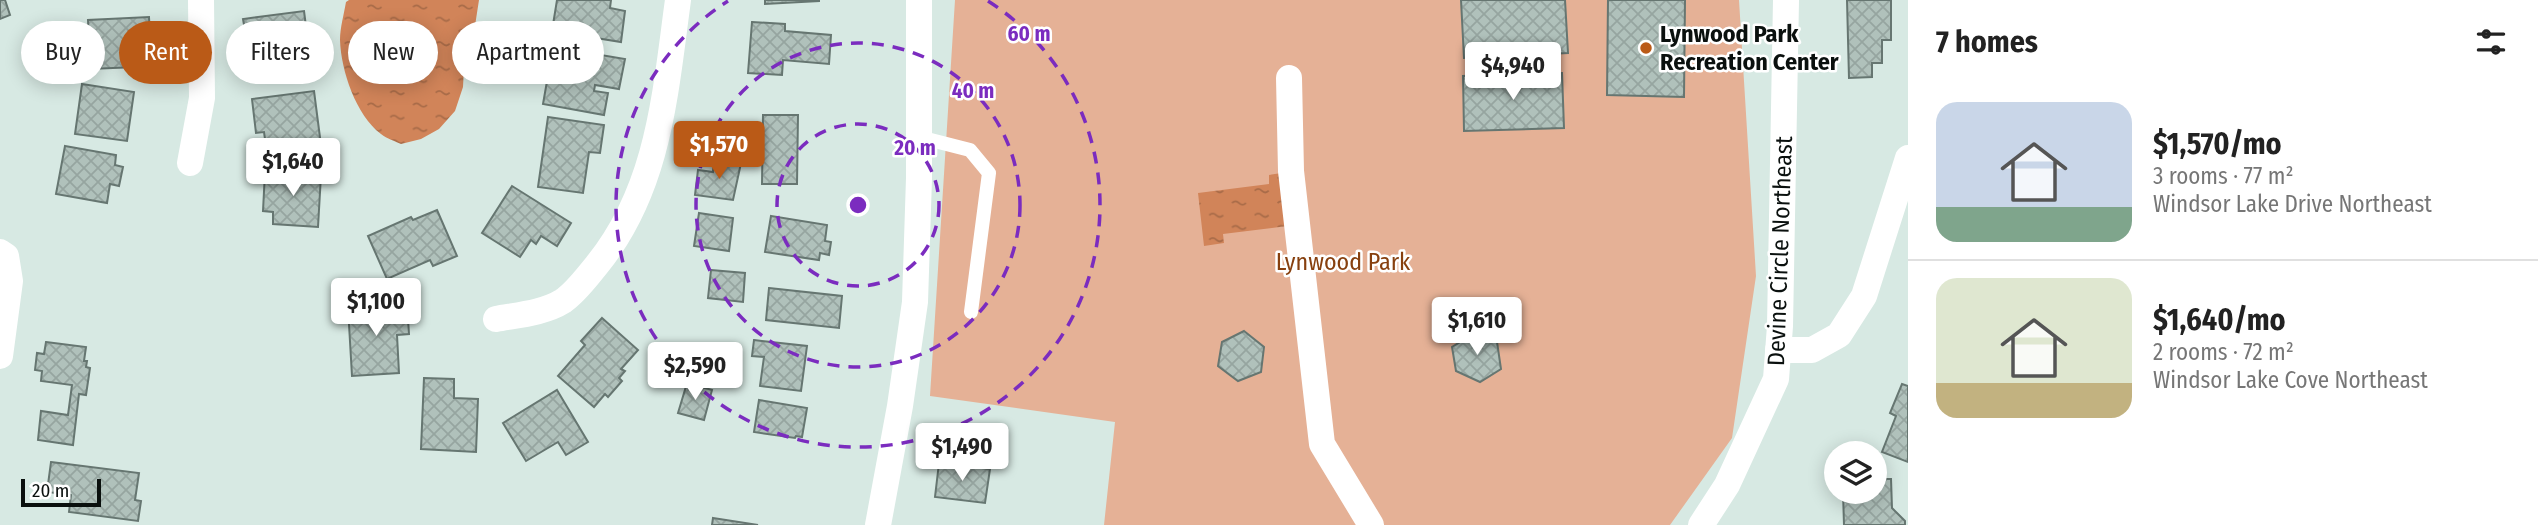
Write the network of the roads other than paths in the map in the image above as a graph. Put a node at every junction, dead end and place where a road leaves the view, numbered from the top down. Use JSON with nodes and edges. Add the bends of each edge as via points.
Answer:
{"nodes":[{"id":1,"x":201,"y":0,"type":"edge"},
{"id":2,"x":678,"y":0,"type":"edge"},
{"id":3,"x":919,"y":0,"type":"edge"},
{"id":4,"x":1786,"y":0,"type":"edge"},
{"id":5,"x":1289,"y":78,"type":"dead end"},
{"id":6,"x":919,"y":136,"type":"junction"},
{"id":7,"x":1908,"y":158,"type":"edge"},
{"id":8,"x":190,"y":163,"type":"dead end"},
{"id":9,"x":0,"y":252,"type":"edge"},
{"id":10,"x":971,"y":312,"type":"dead end"},
{"id":11,"x":496,"y":319,"type":"dead end"},
{"id":12,"x":1778,"y":350,"type":"junction"},
{"id":13,"x":0,"y":356,"type":"edge"},
{"id":14,"x":878,"y":525,"type":"edge"},
{"id":15,"x":1371,"y":525,"type":"edge"},
{"id":16,"x":1700,"y":525,"type":"edge"}],
"edges":[{"from":1,"to":8,"type":"street","via":[[202,98]]},
{"from":2,"to":11,"type":"street","via":[[661,121],[649,169],[621,232],[562,302]]},
{"from":3,"to":6,"type":"street"},
{"from":4,"to":12,"type":"street","name":"Devine Circle Northeast"},
{"from":5,"to":15,"type":"street","via":[[1291,171],[1322,444]]},
{"from":6,"to":10,"type":"lane","via":[[970,150],[989,173]]},
{"from":6,"to":14,"type":"street","via":[[915,302]]},
{"from":7,"to":12,"type":"street","via":[[1864,296],[1839,335],[1812,350]]},
{"from":9,"to":13,"type":"street","via":[[6,256],[10,281]]},
{"from":12,"to":16,"type":"street","name":"Devine Circle Northeast","via":[[1776,379],[1727,485]]}]}
